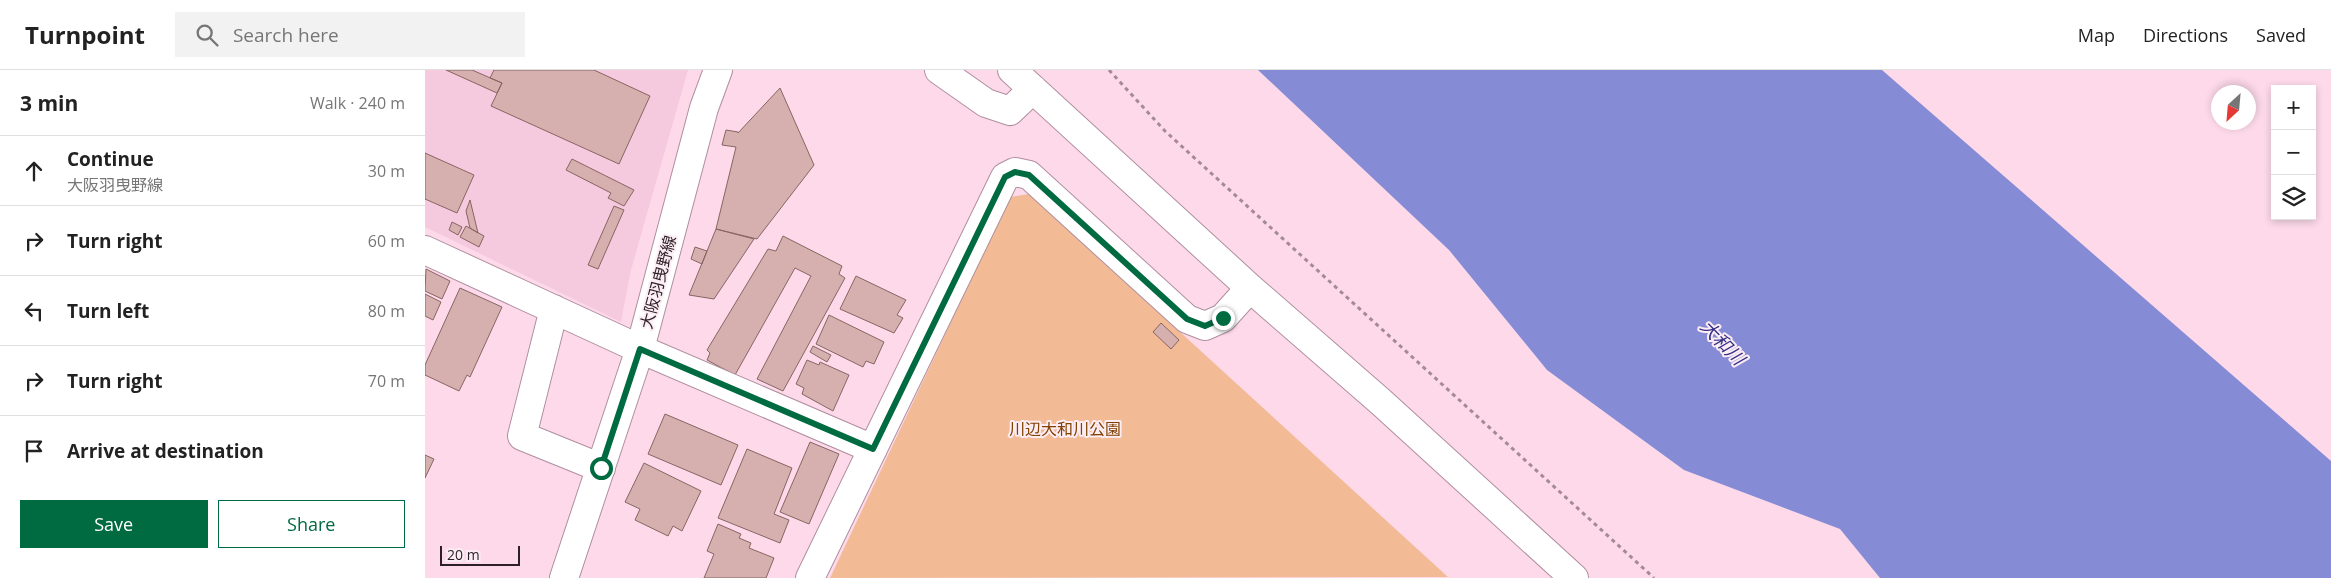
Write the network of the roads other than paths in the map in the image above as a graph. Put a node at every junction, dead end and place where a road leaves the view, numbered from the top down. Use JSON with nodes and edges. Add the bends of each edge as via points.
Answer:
{"nodes":[{"id":1,"x":718,"y":70,"type":"edge"},
{"id":2,"x":939,"y":70,"type":"edge"},
{"id":3,"x":1012,"y":70,"type":"edge"},
{"id":4,"x":1033,"y":89,"type":"junction"},
{"id":5,"x":425,"y":250,"type":"edge"},
{"id":6,"x":1250,"y":288,"type":"junction"},
{"id":7,"x":554,"y":309,"type":"junction"},
{"id":8,"x":640,"y":349,"type":"junction"},
{"id":9,"x":873,"y":449,"type":"junction"},
{"id":10,"x":601,"y":468,"type":"junction"},
{"id":11,"x":564,"y":578,"type":"edge"},
{"id":12,"x":810,"y":578,"type":"edge"},
{"id":13,"x":1574,"y":578,"type":"edge"}],
"edges":[{"from":1,"to":8,"type":"street","name":"大阪羽曳野線","via":[[704,108]]},
{"from":2,"to":4,"type":"street","via":[[986,103],[1010,111]]},
{"from":3,"to":4,"type":"street"},
{"from":4,"to":6,"type":"street"},
{"from":5,"to":7,"type":"street"},
{"from":6,"to":9,"type":"street","via":[[1223,318],[1205,326],[1187,319],[1029,175],[1015,172],[1005,177]]},
{"from":6,"to":13,"type":"street"},
{"from":7,"to":8,"type":"street"},
{"from":7,"to":10,"type":"street","via":[[522,436]]},
{"from":8,"to":9,"type":"street"},
{"from":8,"to":10,"type":"street","name":"大阪羽曳野線"},
{"from":9,"to":12,"type":"street"},
{"from":10,"to":11,"type":"street","name":"大阪羽曳野線"}]}
